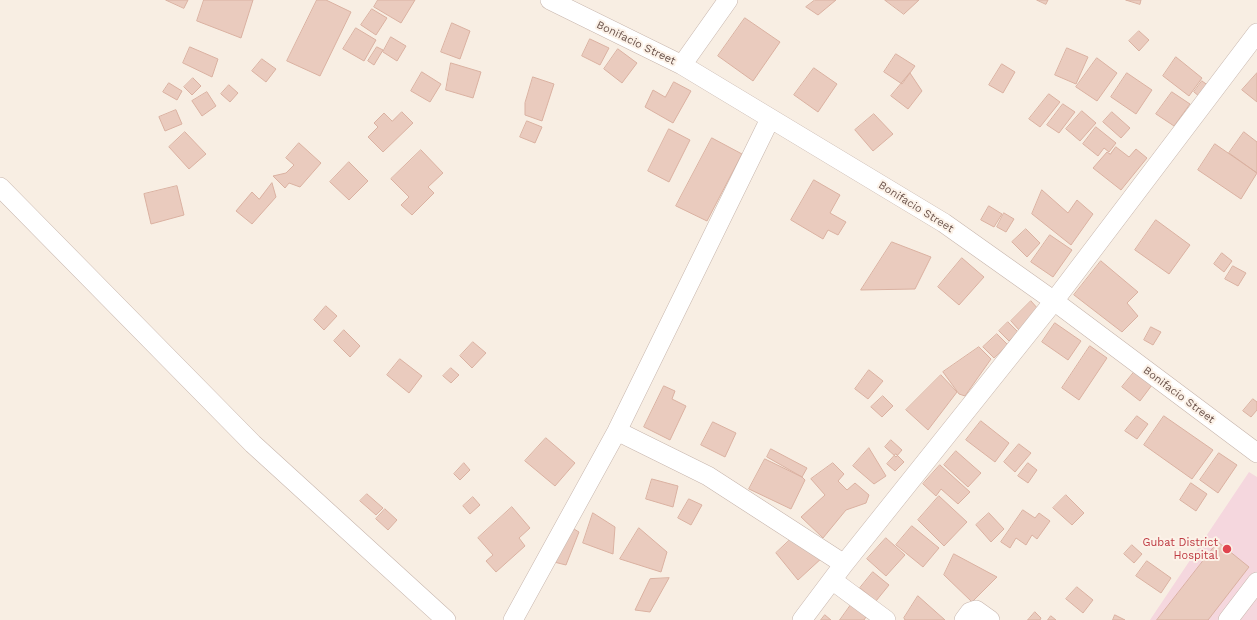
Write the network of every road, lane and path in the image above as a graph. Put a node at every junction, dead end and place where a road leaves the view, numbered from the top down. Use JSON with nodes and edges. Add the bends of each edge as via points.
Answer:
{"nodes":[{"id":1,"x":550,"y":0,"type":"edge"},
{"id":2,"x":728,"y":0,"type":"edge"},
{"id":3,"x":1257,"y":33,"type":"edge"},
{"id":4,"x":682,"y":65,"type":"junction"},
{"id":5,"x":770,"y":119,"type":"junction"},
{"id":6,"x":0,"y":187,"type":"edge"},
{"id":7,"x":1054,"y":301,"type":"junction"},
{"id":8,"x":617,"y":431,"type":"junction"},
{"id":9,"x":1257,"y":453,"type":"edge"},
{"id":10,"x":844,"y":564,"type":"junction"},
{"id":11,"x":832,"y":580,"type":"junction"},
{"id":12,"x":1257,"y":582,"type":"edge"},
{"id":13,"x":446,"y":620,"type":"edge"},
{"id":14,"x":513,"y":620,"type":"edge"},
{"id":15,"x":802,"y":620,"type":"edge"},
{"id":16,"x":886,"y":620,"type":"edge"},
{"id":17,"x":964,"y":620,"type":"edge"},
{"id":18,"x":990,"y":620,"type":"edge"},
{"id":19,"x":1228,"y":620,"type":"edge"}],
"edges":[{"from":1,"to":4,"type":"street","name":"Bonifacio Street"},
{"from":2,"to":4,"type":"street"},
{"from":3,"to":7,"type":"street"},
{"from":4,"to":5,"type":"street","name":"Bonifacio Street"},
{"from":5,"to":7,"type":"street","name":"Bonifacio Street","via":[[944,223]]},
{"from":5,"to":8,"type":"street"},
{"from":6,"to":13,"type":"street","via":[[253,444]]},
{"from":7,"to":9,"type":"street","name":"Bonifacio Street"},
{"from":7,"to":10,"type":"street"},
{"from":8,"to":10,"type":"street","via":[[708,476]]},
{"from":8,"to":14,"type":"street"},
{"from":10,"to":11,"type":"street"},
{"from":11,"to":15,"type":"street"},
{"from":11,"to":16,"type":"street"},
{"from":12,"to":19,"type":"street"},
{"from":17,"to":18,"type":"street","via":[[970,612],[976,610]]}]}
